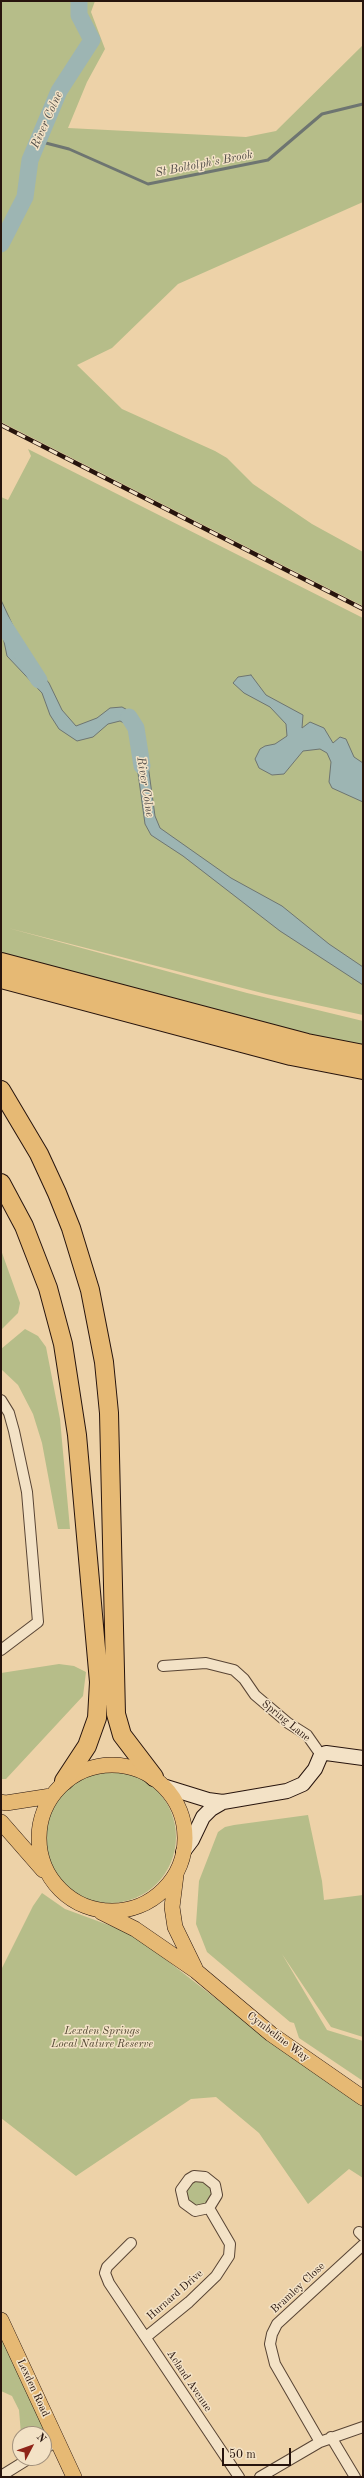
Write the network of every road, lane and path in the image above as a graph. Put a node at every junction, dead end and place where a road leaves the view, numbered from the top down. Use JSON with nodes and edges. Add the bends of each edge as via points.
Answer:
{"nodes":[{"id":1,"x":1,"y":962,"type":"edge"},
{"id":2,"x":1,"y":979,"type":"edge"},
{"id":3,"x":363,"y":1054,"type":"edge"},
{"id":4,"x":363,"y":1070,"type":"edge"},
{"id":5,"x":1,"y":1090,"type":"edge"},
{"id":6,"x":1,"y":1183,"type":"edge"},
{"id":7,"x":1,"y":1400,"type":"edge"},
{"id":8,"x":1,"y":1650,"type":"edge"},
{"id":9,"x":163,"y":1666,"type":"dead end"},
{"id":10,"x":321,"y":1755,"type":"junction"},
{"id":11,"x":363,"y":1758,"type":"edge"},
{"id":12,"x":64,"y":1781,"type":"junction"},
{"id":13,"x":160,"y":1782,"type":"junction"},
{"id":14,"x":51,"y":1796,"type":"junction"},
{"id":15,"x":1,"y":1802,"type":"edge"},
{"id":16,"x":223,"y":1802,"type":"junction"},
{"id":17,"x":1,"y":1822,"type":"edge"},
{"id":18,"x":183,"y":1852,"type":"junction"},
{"id":19,"x":177,"y":1872,"type":"junction"},
{"id":20,"x":56,"y":1885,"type":"junction"},
{"id":21,"x":93,"y":1909,"type":"junction"},
{"id":22,"x":196,"y":1971,"type":"junction"},
{"id":23,"x":363,"y":2098,"type":"edge"},
{"id":24,"x":209,"y":2208,"type":"dead end"},
{"id":25,"x":131,"y":2243,"type":"dead end"},
{"id":26,"x":363,"y":2245,"type":"edge"},
{"id":27,"x":1,"y":2320,"type":"edge"},
{"id":28,"x":146,"y":2337,"type":"junction"},
{"id":29,"x":363,"y":2427,"type":"edge"},
{"id":30,"x":331,"y":2437,"type":"junction"},
{"id":31,"x":57,"y":2441,"type":"junction"},
{"id":32,"x":320,"y":2442,"type":"junction"},
{"id":33,"x":52,"y":2444,"type":"edge"},
{"id":34,"x":17,"y":2466,"type":"edge"},
{"id":35,"x":1,"y":2476,"type":"edge"},
{"id":36,"x":74,"y":2477,"type":"edge"},
{"id":37,"x":239,"y":2477,"type":"edge"},
{"id":38,"x":260,"y":2477,"type":"edge"},
{"id":39,"x":355,"y":2477,"type":"edge"}],
"edges":[{"from":1,"to":3,"type":"highway","via":[[307,1043]]},
{"from":2,"to":4,"type":"highway","via":[[291,1056]]},
{"from":5,"to":13,"type":"highway","via":[[39,1154],[57,1193],[90,1290],[104,1362],[109,1413],[116,1714],[122,1735]]},
{"from":6,"to":12,"type":"highway","via":[[24,1226],[56,1316],[69,1378],[80,1461],[99,1682],[97,1718],[87,1746]]},
{"from":7,"to":8,"type":"street","via":[[9,1413],[14,1430],[27,1492],[38,1622]]},
{"from":9,"to":10,"type":"street","name":"Spring Lane","via":[[206,1663],[234,1670],[244,1679],[254,1695],[307,1735]]},
{"from":10,"to":11,"type":"street","via":[[331,1752]]},
{"from":10,"to":16,"type":"street","via":[[315,1769],[303,1784],[286,1791]]},
{"from":12,"to":13,"type":"main road","via":[[78,1772],[105,1764],[133,1767]]},
{"from":12,"to":14,"type":"main road"},
{"from":13,"to":16,"type":"street","via":[[208,1800]]},
{"from":13,"to":18,"type":"main road","via":[[176,1802],[182,1816],[185,1830]]},
{"from":14,"to":15,"type":"main road"},
{"from":14,"to":20,"type":"main road","via":[[43,1813],[38,1835],[42,1861]]},
{"from":16,"to":18,"type":"street","via":[[204,1817]]},
{"from":17,"to":20,"type":"main road"},
{"from":18,"to":19,"type":"main road"},
{"from":19,"to":21,"type":"main road","via":[[158,1895],[140,1905],[118,1911]]},
{"from":19,"to":22,"type":"main road","name":"Cymbeline Way","via":[[172,1908],[175,1927]]},
{"from":20,"to":21,"type":"main road","name":"Cymbeline Way","via":[[67,1896]]},
{"from":21,"to":22,"type":"main road","name":"Cymbeline Way","via":[[135,1929]]},
{"from":22,"to":23,"type":"main road","name":"Cymbeline Way","via":[[271,2034]]},
{"from":24,"to":28,"type":"street","name":"Hurnard Drive","via":[[230,2244],[229,2256],[216,2276]]},
{"from":25,"to":28,"type":"street","name":"Acland Avenue","via":[[107,2266],[105,2273],[109,2283]]},
{"from":26,"to":32,"type":"street","name":"Bramley Close","via":[[277,2324],[272,2334],[270,2344],[275,2364]]},
{"from":27,"to":31,"type":"main road","name":"Lexden Road"},
{"from":28,"to":37,"type":"street","name":"Acland Avenue"},
{"from":29,"to":30,"type":"street"},
{"from":30,"to":32,"type":"street"},
{"from":30,"to":39,"type":"street"},
{"from":31,"to":33,"type":"street"},
{"from":31,"to":36,"type":"main road","name":"Lexden Road"},
{"from":32,"to":38,"type":"street"},
{"from":34,"to":35,"type":"street"}]}
